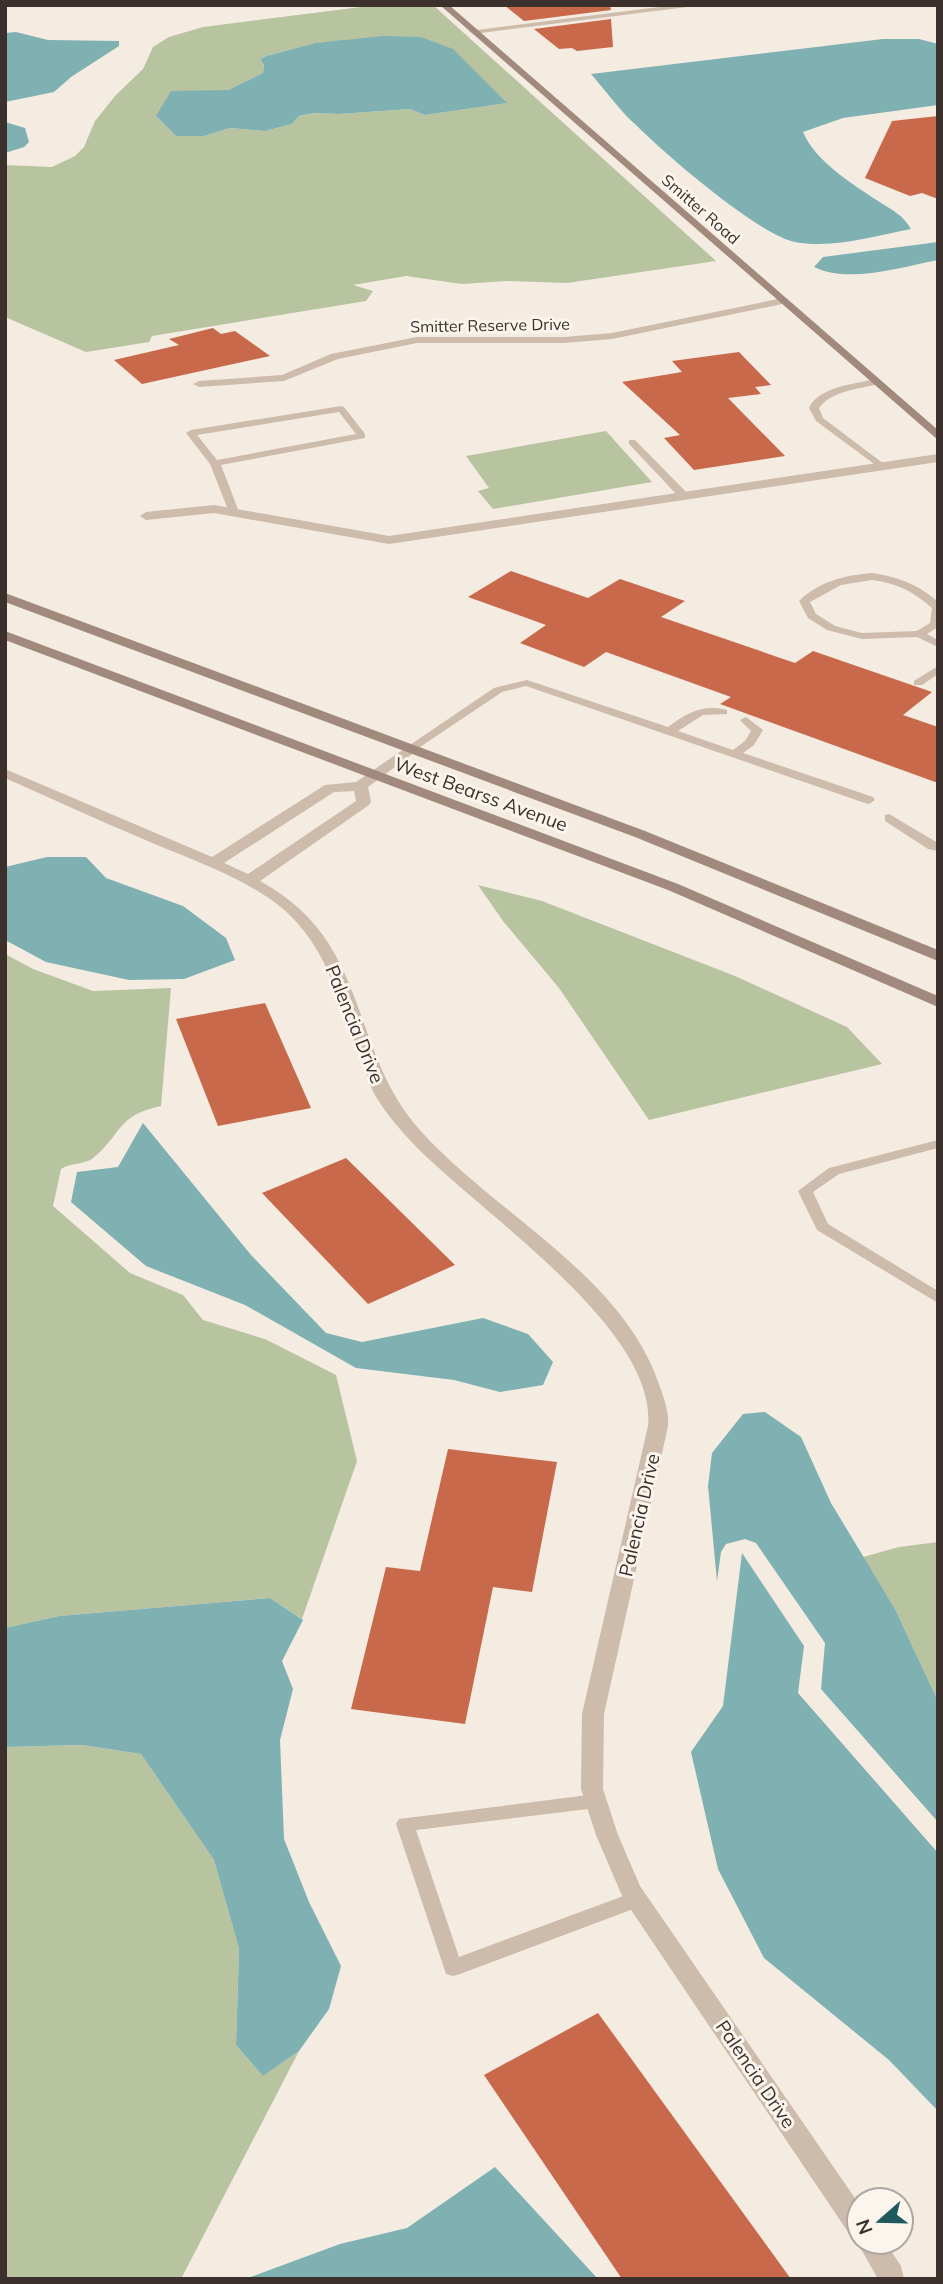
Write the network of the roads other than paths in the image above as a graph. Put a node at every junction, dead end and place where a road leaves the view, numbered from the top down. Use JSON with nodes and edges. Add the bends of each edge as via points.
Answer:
{"nodes":[{"id":1,"x":444,"y":5,"type":"edge"},
{"id":2,"x":592,"y":5,"type":"edge"},
{"id":3,"x":699,"y":5,"type":"edge"},
{"id":4,"x":605,"y":16,"type":"junction"},
{"id":5,"x":473,"y":31,"type":"junction"},
{"id":6,"x":783,"y":301,"type":"junction"},
{"id":7,"x":876,"y":382,"type":"junction"},
{"id":8,"x":199,"y":384,"type":"dead end"},
{"id":9,"x":938,"y":436,"type":"edge"},
{"id":10,"x":632,"y":442,"type":"dead end"},
{"id":11,"x":938,"y":458,"type":"edge"},
{"id":12,"x":215,"y":463,"type":"junction"},
{"id":13,"x":881,"y":466,"type":"junction"},
{"id":14,"x":684,"y":496,"type":"junction"},
{"id":15,"x":233,"y":513,"type":"junction"},
{"id":16,"x":146,"y":516,"type":"dead end"},
{"id":17,"x":5,"y":597,"type":"edge"},
{"id":18,"x":919,"y":634,"type":"junction"},
{"id":19,"x":5,"y":635,"type":"edge"},
{"id":20,"x":938,"y":644,"type":"edge"},
{"id":21,"x":938,"y":669,"type":"edge"},
{"id":22,"x":918,"y":684,"type":"dead end"},
{"id":23,"x":723,"y":712,"type":"dead end"},
{"id":24,"x":746,"y":720,"type":"dead end"},
{"id":25,"x":670,"y":731,"type":"junction"},
{"id":26,"x":410,"y":749,"type":"junction"},
{"id":27,"x":736,"y":753,"type":"junction"},
{"id":28,"x":5,"y":773,"type":"edge"},
{"id":29,"x":375,"y":776,"type":"junction"},
{"id":30,"x":360,"y":786,"type":"junction"},
{"id":31,"x":869,"y":800,"type":"dead end"},
{"id":32,"x":889,"y":818,"type":"dead end"},
{"id":33,"x":938,"y":847,"type":"edge"},
{"id":34,"x":212,"y":864,"type":"junction"},
{"id":35,"x":249,"y":881,"type":"junction"},
{"id":36,"x":938,"y":957,"type":"edge"},
{"id":37,"x":938,"y":1002,"type":"edge"},
{"id":38,"x":938,"y":1144,"type":"edge"},
{"id":39,"x":938,"y":1298,"type":"edge"},
{"id":40,"x":596,"y":1801,"type":"junction"},
{"id":41,"x":637,"y":1899,"type":"junction"},
{"id":42,"x":845,"y":2205,"type":"edge"},
{"id":43,"x":879,"y":2256,"type":"edge"},
{"id":44,"x":891,"y":2279,"type":"edge"}],
"edges":[{"from":1,"to":5,"type":"main road","name":"Smitter Road"},
{"from":2,"to":4,"type":"street"},
{"from":3,"to":4,"type":"street"},
{"from":4,"to":5,"type":"street"},
{"from":5,"to":6,"type":"main road","name":"Smitter Road"},
{"from":6,"to":7,"type":"main road","name":"Smitter Road"},
{"from":6,"to":8,"type":"street","name":"Smitter Reserve Drive","via":[[612,336],[417,340],[335,356],[284,378]]},
{"from":7,"to":9,"type":"main road","name":"Smitter Road"},
{"from":7,"to":13,"type":"lane","via":[[832,393],[814,408],[819,419]]},
{"from":10,"to":14,"type":"lane"},
{"from":11,"to":13,"type":"street"},
{"from":12,"to":12,"type":"lane","via":[[222,461],[362,436],[341,409],[191,433]]},
{"from":12,"to":15,"type":"lane"},
{"from":13,"to":14,"type":"street"},
{"from":14,"to":15,"type":"street","via":[[388,540]]},
{"from":15,"to":16,"type":"street","via":[[214,509]]},
{"from":17,"to":26,"type":"main road","name":"West Bearss Avenue"},
{"from":18,"to":18,"type":"lane","via":[[935,624],[937,607],[923,592],[901,581],[874,576],[847,579],[804,601],[812,616],[831,628],[862,636]]},
{"from":18,"to":20,"type":"lane"},
{"from":19,"to":29,"type":"main road","name":"West Bearss Avenue"},
{"from":21,"to":22,"type":"lane"},
{"from":23,"to":25,"type":"lane","via":[[691,715]]},
{"from":24,"to":27,"type":"lane","via":[[757,730],[750,743]]},
{"from":25,"to":26,"type":"lane","via":[[527,683],[498,690]]},
{"from":25,"to":27,"type":"lane"},
{"from":26,"to":29,"type":"street"},
{"from":26,"to":36,"type":"main road","name":"West Bearss Avenue","via":[[748,877]]},
{"from":27,"to":31,"type":"lane"},
{"from":28,"to":34,"type":"street","name":"Palencia Drive"},
{"from":29,"to":30,"type":"street"},
{"from":29,"to":37,"type":"main road","name":"West Bearss Avenue","via":[[673,887]]},
{"from":30,"to":34,"type":"street","via":[[330,788]]},
{"from":30,"to":35,"type":"street","via":[[364,802]]},
{"from":32,"to":33,"type":"lane"},
{"from":34,"to":35,"type":"street","name":"Palencia Drive"},
{"from":35,"to":40,"type":"street","name":"Palencia Drive","via":[[287,905],[317,936],[394,1112],[435,1156],[588,1291],[621,1328],[648,1374],[659,1414],[593,1714],[592,1789]]},
{"from":38,"to":39,"type":"lane","via":[[834,1171],[805,1191],[822,1227]]},
{"from":40,"to":41,"type":"street","name":"Palencia Drive"},
{"from":40,"to":41,"type":"lane","via":[[405,1824],[453,1968]]},
{"from":41,"to":42,"type":"street","name":"Palencia Drive"},
{"from":43,"to":44,"type":"street"}]}
